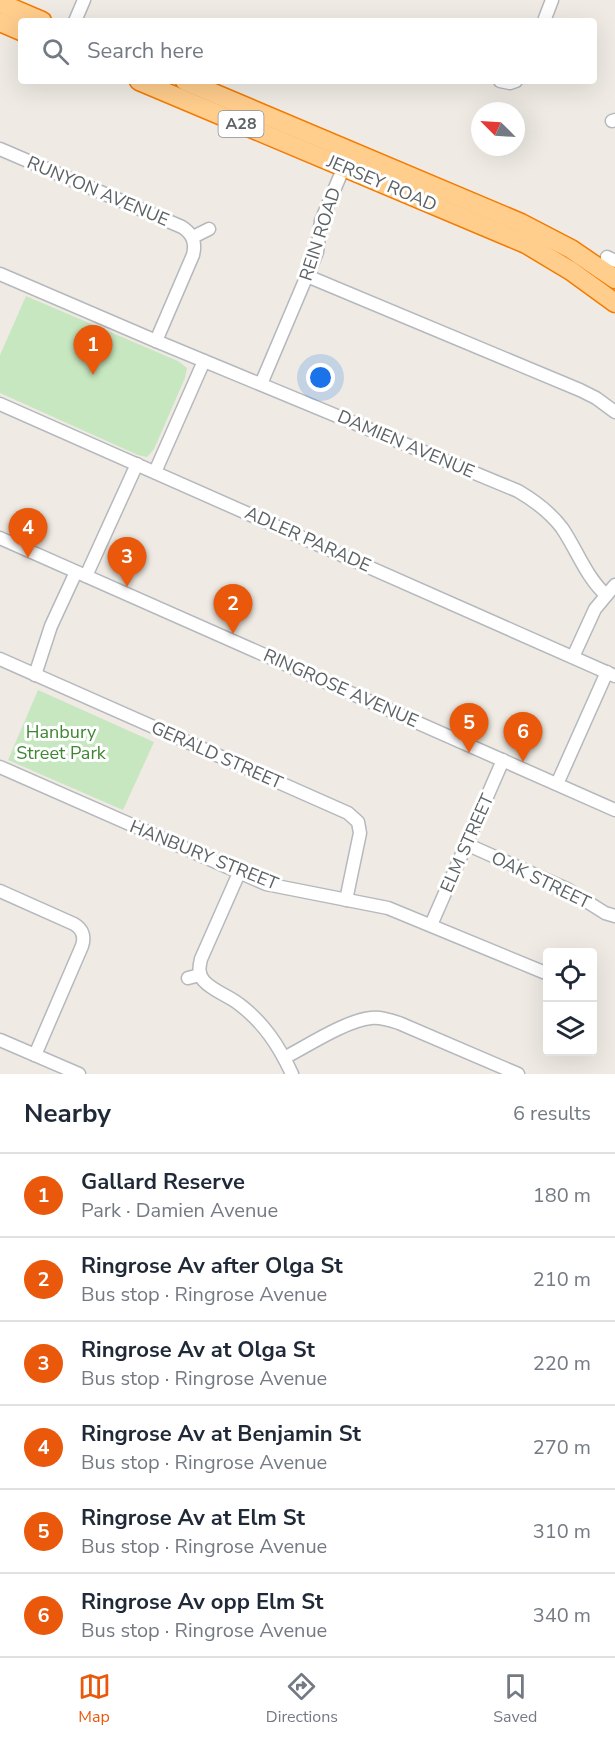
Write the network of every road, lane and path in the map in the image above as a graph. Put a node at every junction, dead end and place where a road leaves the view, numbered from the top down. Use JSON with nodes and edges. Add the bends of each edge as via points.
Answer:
{"nodes":[{"id":1,"x":84,"y":0,"type":"edge"},
{"id":2,"x":552,"y":0,"type":"edge"},
{"id":3,"x":0,"y":3,"type":"edge"},
{"id":4,"x":35,"y":18,"type":"edge"},
{"id":5,"x":76,"y":18,"type":"edge"},
{"id":6,"x":545,"y":18,"type":"edge"},
{"id":7,"x":0,"y":22,"type":"edge"},
{"id":8,"x":18,"y":30,"type":"edge"},
{"id":9,"x":147,"y":84,"type":"edge"},
{"id":10,"x":191,"y":84,"type":"edge"},
{"id":11,"x":0,"y":149,"type":"edge"},
{"id":12,"x":347,"y":159,"type":"junction"},
{"id":13,"x":209,"y":229,"type":"dead end"},
{"id":14,"x":193,"y":237,"type":"junction"},
{"id":15,"x":0,"y":274,"type":"edge"},
{"id":16,"x":307,"y":276,"type":"junction"},
{"id":17,"x":615,"y":279,"type":"edge"},
{"id":18,"x":615,"y":303,"type":"edge"},
{"id":19,"x":156,"y":341,"type":"junction"},
{"id":20,"x":204,"y":361,"type":"junction"},
{"id":21,"x":261,"y":384,"type":"junction"},
{"id":22,"x":0,"y":404,"type":"edge"},
{"id":23,"x":615,"y":412,"type":"edge"},
{"id":24,"x":137,"y":464,"type":"junction"},
{"id":25,"x":155,"y":472,"type":"junction"},
{"id":26,"x":0,"y":538,"type":"edge"},
{"id":27,"x":81,"y":574,"type":"junction"},
{"id":28,"x":615,"y":585,"type":"edge"},
{"id":29,"x":606,"y":595,"type":"junction"},
{"id":30,"x":573,"y":657,"type":"junction"},
{"id":31,"x":0,"y":660,"type":"edge"},
{"id":32,"x":611,"y":674,"type":"edge"},
{"id":33,"x":35,"y":675,"type":"junction"},
{"id":34,"x":503,"y":760,"type":"junction"},
{"id":35,"x":0,"y":767,"type":"edge"},
{"id":36,"x":557,"y":784,"type":"junction"},
{"id":37,"x":615,"y":810,"type":"edge"},
{"id":38,"x":466,"y":844,"type":"junction"},
{"id":39,"x":239,"y":873,"type":"junction"},
{"id":40,"x":0,"y":891,"type":"edge"},
{"id":41,"x":346,"y":900,"type":"junction"},
{"id":42,"x":615,"y":916,"type":"edge"},
{"id":43,"x":431,"y":926,"type":"junction"},
{"id":44,"x":543,"y":972,"type":"edge"},
{"id":45,"x":0,"y":1040,"type":"edge"},
{"id":46,"x":35,"y":1055,"type":"junction"},
{"id":47,"x":284,"y":1058,"type":"junction"},
{"id":48,"x":79,"y":1074,"type":"edge"},
{"id":49,"x":292,"y":1074,"type":"edge"},
{"id":50,"x":518,"y":1074,"type":"edge"}],
"edges":[{"from":1,"to":5,"type":"street"},
{"from":2,"to":6,"type":"street"},
{"from":3,"to":4,"type":"highway"},
{"from":7,"to":8,"type":"highway"},
{"from":9,"to":12,"type":"highway","name":"JERSEY ROAD","number":"A28"},
{"from":10,"to":12,"type":"highway","name":"JERSEY ROAD","number":"A28"},
{"from":11,"to":14,"type":"street","name":"RUNYON AVENUE","via":[[182,227]]},
{"from":12,"to":16,"type":"street","name":"REIN ROAD","via":[[321,221],[319,245]]},
{"from":12,"to":17,"type":"highway","name":"JERSEY ROAD","number":"A28","via":[[548,236]]},
{"from":12,"to":18,"type":"highway","name":"JERSEY ROAD","number":"A28","via":[[536,249]]},
{"from":13,"to":14,"type":"street"},
{"from":14,"to":19,"type":"street","via":[[193,255]]},
{"from":15,"to":19,"type":"street","name":"DAMIEN AVENUE"},
{"from":16,"to":21,"type":"street","name":"REIN ROAD"},
{"from":16,"to":23,"type":"street","via":[[580,390]]},
{"from":19,"to":20,"type":"street","name":"DAMIEN AVENUE"},
{"from":20,"to":21,"type":"street","name":"DAMIEN AVENUE"},
{"from":20,"to":25,"type":"street"},
{"from":21,"to":29,"type":"street","name":"DAMIEN AVENUE","via":[[526,496],[554,518]]},
{"from":22,"to":24,"type":"street","name":"ADLER PARADE"},
{"from":24,"to":25,"type":"street","name":"ADLER PARADE"},
{"from":24,"to":27,"type":"street"},
{"from":25,"to":30,"type":"street","name":"ADLER PARADE"},
{"from":26,"to":27,"type":"street","name":"RINGROSE AVENUE"},
{"from":27,"to":33,"type":"street","via":[[53,622]]},
{"from":27,"to":34,"type":"street","name":"RINGROSE AVENUE"},
{"from":28,"to":29,"type":"street"},
{"from":29,"to":30,"type":"street","via":[[593,613]]},
{"from":30,"to":32,"type":"street","name":"ADLER PARADE"},
{"from":31,"to":33,"type":"street","name":"GERALD STREET"},
{"from":32,"to":36,"type":"street"},
{"from":33,"to":41,"type":"street","name":"GERALD STREET","via":[[348,813],[358,822],[360,833]]},
{"from":34,"to":36,"type":"street","name":"RINGROSE AVENUE"},
{"from":34,"to":38,"type":"street","name":"ELM STREET"},
{"from":35,"to":39,"type":"street","name":"HANBURY STREET"},
{"from":36,"to":37,"type":"street","name":"RINGROSE AVENUE"},
{"from":38,"to":42,"type":"street","name":"OAK STREET","via":[[567,889]]},
{"from":38,"to":43,"type":"street","name":"ELM STREET"},
{"from":39,"to":41,"type":"street","name":"HANBURY STREET","via":[[276,887]]},
{"from":39,"to":47,"type":"street","via":[[194,976],[251,1014]]},
{"from":40,"to":46,"type":"street","via":[[87,931]]},
{"from":41,"to":43,"type":"street","name":"HANBURY STREET","via":[[388,908]]},
{"from":43,"to":44,"type":"street","name":"HANBURY STREET"},
{"from":45,"to":46,"type":"street"},
{"from":46,"to":48,"type":"street"},
{"from":47,"to":49,"type":"street"},
{"from":47,"to":50,"type":"street","via":[[351,1023],[378,1018],[399,1023]]}]}
